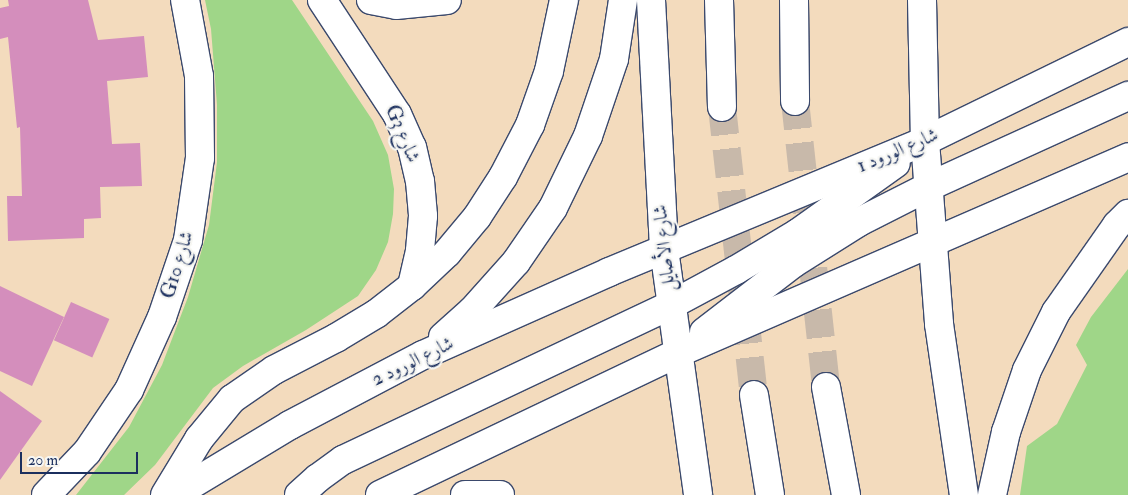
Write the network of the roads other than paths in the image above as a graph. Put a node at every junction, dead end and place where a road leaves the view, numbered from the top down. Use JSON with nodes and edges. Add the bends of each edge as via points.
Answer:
{"nodes":[{"id":1,"x":185,"y":0,"type":"edge"},
{"id":2,"x":322,"y":0,"type":"edge"},
{"id":3,"x":371,"y":0,"type":"edge"},
{"id":4,"x":447,"y":0,"type":"edge"},
{"id":5,"x":564,"y":0,"type":"edge"},
{"id":6,"x":623,"y":0,"type":"edge"},
{"id":7,"x":651,"y":0,"type":"edge"},
{"id":8,"x":719,"y":0,"type":"edge"},
{"id":9,"x":794,"y":0,"type":"edge"},
{"id":10,"x":922,"y":0,"type":"edge"},
{"id":11,"x":1128,"y":42,"type":"edge"},
{"id":12,"x":1128,"y":96,"type":"edge"},
{"id":13,"x":795,"y":101,"type":"tunnel mouth"},
{"id":14,"x":722,"y":107,"type":"tunnel mouth"},
{"id":15,"x":925,"y":141,"type":"junction"},
{"id":16,"x":1128,"y":157,"type":"edge"},
{"id":17,"x":928,"y":187,"type":"junction"},
{"id":18,"x":1128,"y":214,"type":"edge"},
{"id":19,"x":932,"y":241,"type":"junction"},
{"id":20,"x":664,"y":249,"type":"junction"},
{"id":21,"x":412,"y":286,"type":"junction"},
{"id":22,"x":671,"y":305,"type":"junction"},
{"id":23,"x":678,"y":353,"type":"junction"},
{"id":24,"x":423,"y":355,"type":"junction"},
{"id":25,"x":826,"y":387,"type":"tunnel mouth"},
{"id":26,"x":754,"y":395,"type":"tunnel mouth"},
{"id":27,"x":46,"y":495,"type":"edge"},
{"id":28,"x":165,"y":495,"type":"edge"},
{"id":29,"x":174,"y":495,"type":"edge"},
{"id":30,"x":299,"y":495,"type":"edge"},
{"id":31,"x":380,"y":495,"type":"edge"},
{"id":32,"x":465,"y":495,"type":"edge"},
{"id":33,"x":500,"y":495,"type":"edge"},
{"id":34,"x":698,"y":495,"type":"edge"},
{"id":35,"x":770,"y":495,"type":"edge"},
{"id":36,"x":846,"y":495,"type":"edge"},
{"id":37,"x":964,"y":495,"type":"edge"},
{"id":38,"x":992,"y":495,"type":"edge"}],
"edges":[{"from":1,"to":27,"type":"street","name":"G10 شارع","via":[[199,76],[200,158],[188,240],[162,317],[129,390],[87,452]]},
{"from":2,"to":21,"type":"street","name":"G3 شارع","via":[[398,114],[412,147],[420,181],[423,216]]},
{"from":3,"to":4,"type":"street","via":[[396,4]]},
{"from":5,"to":21,"type":"street","via":[[549,71],[530,125],[504,177],[447,253]]},
{"from":6,"to":24,"type":"street","via":[[614,58],[588,136],[553,208],[509,269],[472,311]]},
{"from":7,"to":20,"type":"street","name":"شارع الأصايل"},
{"from":8,"to":14,"type":"street"},
{"from":9,"to":13,"type":"street"},
{"from":10,"to":15,"type":"street"},
{"from":11,"to":15,"type":"street","name":"شارع الورود 1"},
{"from":12,"to":17,"type":"street"},
{"from":15,"to":17,"type":"street"},
{"from":15,"to":20,"type":"street","name":"شارع الورود 1"},
{"from":15,"to":22,"type":"street","via":[[798,233]]},
{"from":16,"to":19,"type":"street"},
{"from":17,"to":19,"type":"street"},
{"from":17,"to":23,"type":"street","via":[[859,222],[794,263]]},
{"from":18,"to":38,"type":"street","via":[[1056,312],[1027,370],[1006,432]]},
{"from":19,"to":23,"type":"street"},
{"from":19,"to":37,"type":"street","via":[[939,324]]},
{"from":20,"to":22,"type":"street","name":"شارع الأصايل"},
{"from":20,"to":24,"type":"street","name":"شارع الورود 2"},
{"from":21,"to":28,"type":"street","via":[[376,314],[274,370],[232,399],[199,439]]},
{"from":22,"to":23,"type":"street","name":"شارع الأصايل"},
{"from":22,"to":30,"type":"street","via":[[343,460]]},
{"from":23,"to":31,"type":"street"},
{"from":23,"to":34,"type":"street","name":"شارع الأصايل"},
{"from":24,"to":29,"type":"street","name":"شارع الورود 2","via":[[290,425]]},
{"from":25,"to":36,"type":"street"},
{"from":26,"to":35,"type":"street"},
{"from":32,"to":33,"type":"street"}]}
